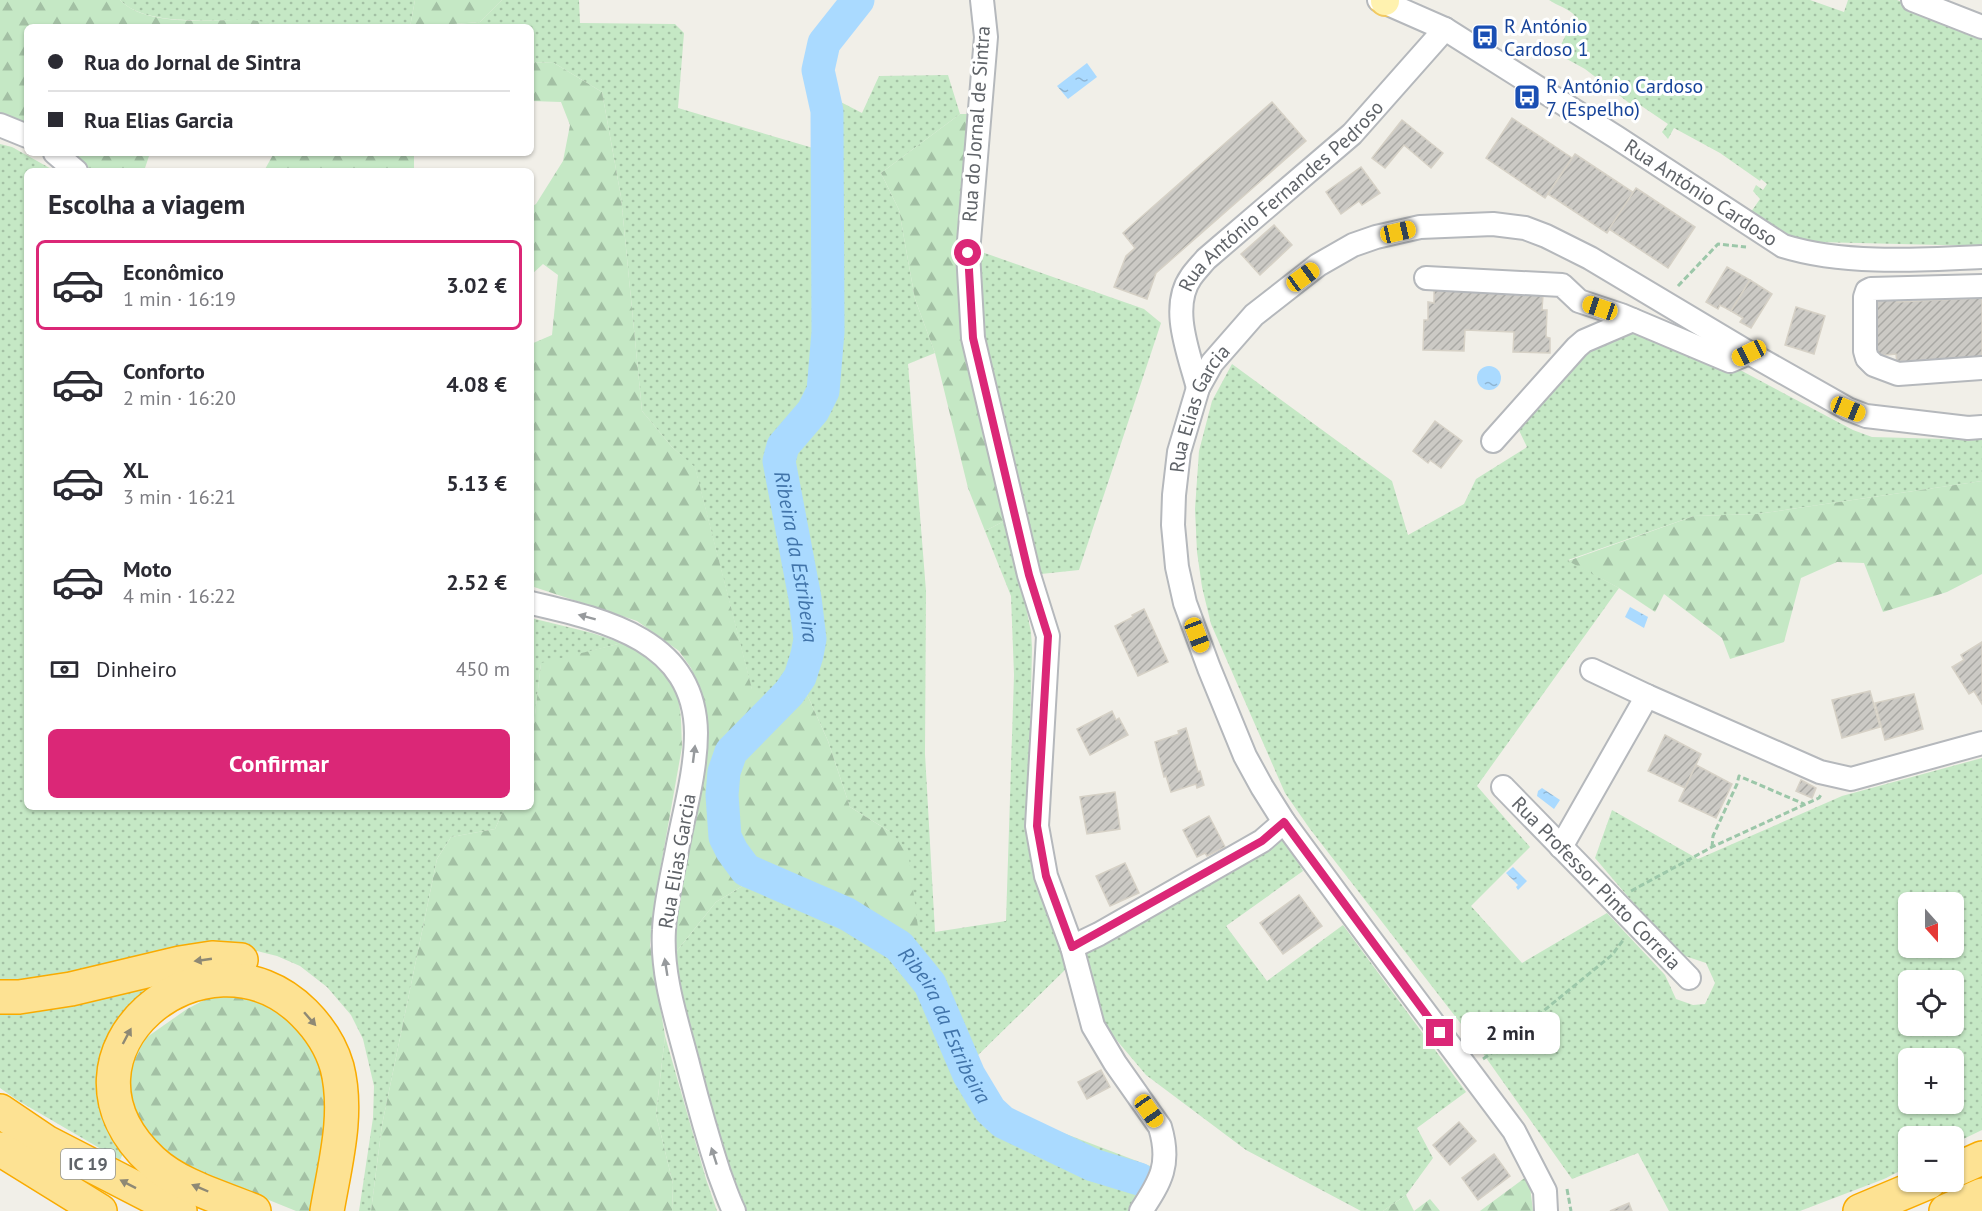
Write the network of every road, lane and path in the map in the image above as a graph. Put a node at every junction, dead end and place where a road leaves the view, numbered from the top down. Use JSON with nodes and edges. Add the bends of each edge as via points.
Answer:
{"nodes":[{"id":1,"x":982,"y":0,"type":"edge"},
{"id":2,"x":1383,"y":0,"type":"edge"},
{"id":3,"x":1912,"y":0,"type":"edge"},
{"id":4,"x":1982,"y":27,"type":"edge"},
{"id":5,"x":1446,"y":28,"type":"junction"},
{"id":6,"x":0,"y":125,"type":"edge"},
{"id":7,"x":24,"y":135,"type":"edge"},
{"id":8,"x":58,"y":156,"type":"edge"},
{"id":9,"x":72,"y":168,"type":"edge"},
{"id":10,"x":1766,"y":235,"type":"junction"},
{"id":11,"x":1982,"y":257,"type":"edge"},
{"id":12,"x":1426,"y":278,"type":"dead end"},
{"id":13,"x":1982,"y":286,"type":"edge"},
{"id":14,"x":1662,"y":300,"type":"junction"},
{"id":15,"x":1633,"y":320,"type":"junction"},
{"id":16,"x":1749,"y":353,"type":"junction"},
{"id":17,"x":1982,"y":368,"type":"edge"},
{"id":18,"x":1198,"y":388,"type":"junction"},
{"id":19,"x":1982,"y":427,"type":"edge"},
{"id":20,"x":1493,"y":441,"type":"dead end"},
{"id":21,"x":534,"y":604,"type":"edge"},
{"id":22,"x":1592,"y":670,"type":"dead end"},
{"id":23,"x":1647,"y":696,"type":"junction"},
{"id":24,"x":1982,"y":743,"type":"edge"},
{"id":25,"x":1832,"y":775,"type":"junction"},
{"id":26,"x":1503,"y":787,"type":"dead end"},
{"id":27,"x":1804,"y":804,"type":"junction"},
{"id":28,"x":1284,"y":822,"type":"junction"},
{"id":29,"x":1561,"y":847,"type":"junction"},
{"id":30,"x":1712,"y":847,"type":"junction"},
{"id":31,"x":1614,"y":900,"type":"junction"},
{"id":32,"x":1636,"y":924,"type":"junction"},
{"id":33,"x":1072,"y":947,"type":"junction"},
{"id":34,"x":1689,"y":978,"type":"dead end"},
{"id":35,"x":0,"y":997,"type":"edge"},
{"id":36,"x":1475,"y":1054,"type":"dead end"},
{"id":37,"x":0,"y":1111,"type":"edge"},
{"id":38,"x":0,"y":1149,"type":"edge"},
{"id":39,"x":1982,"y":1158,"type":"edge"},
{"id":40,"x":1964,"y":1166,"type":"edge"},
{"id":41,"x":35,"y":1172,"type":"junction"},
{"id":42,"x":1565,"y":1185,"type":"dead end"},
{"id":43,"x":1905,"y":1192,"type":"edge"},
{"id":44,"x":1982,"y":1195,"type":"edge"},
{"id":45,"x":69,"y":1211,"type":"edge"},
{"id":46,"x":100,"y":1211,"type":"edge"},
{"id":47,"x":180,"y":1211,"type":"edge"},
{"id":48,"x":254,"y":1211,"type":"edge"},
{"id":49,"x":327,"y":1211,"type":"edge"},
{"id":50,"x":349,"y":1211,"type":"edge"},
{"id":51,"x":734,"y":1211,"type":"edge"},
{"id":52,"x":1141,"y":1211,"type":"edge"},
{"id":53,"x":1546,"y":1211,"type":"edge"},
{"id":54,"x":1571,"y":1211,"type":"edge"},
{"id":55,"x":1860,"y":1211,"type":"edge"},
{"id":56,"x":1946,"y":1211,"type":"edge"}],
"edges":[{"from":1,"to":33,"type":"street","name":"Rua do Jornal de Sintra","via":[[986,38],[968,253],[973,338],[1029,575],[1048,636],[1037,826],[1046,876]]},
{"from":2,"to":5,"type":"street","name":"Rua António Cardoso"},
{"from":3,"to":4,"type":"street"},
{"from":5,"to":10,"type":"street","name":"Rua António Cardoso"},
{"from":5,"to":18,"type":"street","name":"Rua António Fernandes Pedroso","via":[[1352,134],[1206,259],[1189,279],[1181,307]]},
{"from":6,"to":7,"type":"street"},
{"from":8,"to":9,"type":"street"},
{"from":10,"to":11,"type":"street","name":"Rua António Cardoso","via":[[1804,253],[1896,261]]},
{"from":10,"to":14,"type":"path","via":[[1757,247],[1718,244]]},
{"from":12,"to":15,"type":"street","via":[[1562,285],[1580,301]]},
{"from":13,"to":17,"type":"street","via":[[1871,289],[1865,297],[1867,358],[1874,365],[1898,374]]},
{"from":14,"to":16,"type":"street","name":"Rua Elias Garcia"},
{"from":14,"to":18,"type":"street","name":"Rua Elias Garcia","via":[[1590,258],[1525,228],[1493,224],[1420,227],[1353,245],[1318,265],[1254,315],[1212,363]]},
{"from":15,"to":16,"type":"street","via":[[1730,361]]},
{"from":15,"to":20,"type":"street","via":[[1577,347]]},
{"from":16,"to":19,"type":"street","name":"Rua Elias Garcia","via":[[1866,416]]},
{"from":18,"to":28,"type":"street","name":"Rua Elias Garcia","via":[[1179,452],[1173,525],[1177,567],[1185,603],[1245,756]]},
{"from":51,"to":21,"type":"street","name":"Rua Elias Garcia","one_way":true,"via":[[694,1088],[664,949],[667,905],[696,735],[692,698],[670,661],[643,640],[598,620]]},
{"from":22,"to":23,"type":"street"},
{"from":23,"to":25,"type":"street"},
{"from":23,"to":29,"type":"street"},
{"from":24,"to":25,"type":"street","via":[[1851,779]]},
{"from":25,"to":27,"type":"path","via":[[1819,798]]},
{"from":26,"to":29,"type":"street","name":"Rua Professor Pinto Correia"},
{"from":27,"to":30,"type":"path"},
{"from":27,"to":30,"type":"path","via":[[1739,776]]},
{"from":28,"to":33,"type":"street","via":[[1262,841]]},
{"from":28,"to":53,"type":"street","name":"Rua Elias Garcia","via":[[1514,1131],[1545,1191]]},
{"from":29,"to":31,"type":"street","name":"Rua Professor Pinto Correia"},
{"from":30,"to":31,"type":"path"},
{"from":31,"to":32,"type":"street","name":"Rua Professor Pinto Correia"},
{"from":32,"to":34,"type":"street","name":"Rua Professor Pinto Correia"},
{"from":32,"to":36,"type":"path","via":[[1612,956],[1536,1017],[1515,1027],[1509,1041],[1480,1061]]},
{"from":33,"to":52,"type":"street","name":"Rua do Jornal de Sintra","via":[[1093,1026],[1160,1127],[1164,1168],[1159,1185]]},
{"from":50,"to":35,"type":"highway","one_way":true,"via":[[361,1101],[354,1050],[345,1028],[331,1010],[317,995],[282,971],[264,964],[213,958],[71,989]]},
{"from":47,"to":37,"type":"highway","number":"IC 19","one_way":true,"via":[[45,1142]]},
{"from":38,"to":41,"type":"highway","number":"IC 19"},
{"from":39,"to":40,"type":"highway"},
{"from":41,"to":45,"type":"highway"},
{"from":41,"to":46,"type":"highway","number":"IC 19"},
{"from":42,"to":54,"type":"path"},
{"from":43,"to":55,"type":"highway"},
{"from":44,"to":56,"type":"highway"},
{"from":48,"to":49,"type":"highway","one_way":true,"via":[[176,1179],[152,1162],[127,1131],[114,1096],[116,1058],[129,1029],[156,1003],[195,984],[238,979],[264,986],[294,1003],[330,1046],[342,1095]]}]}
